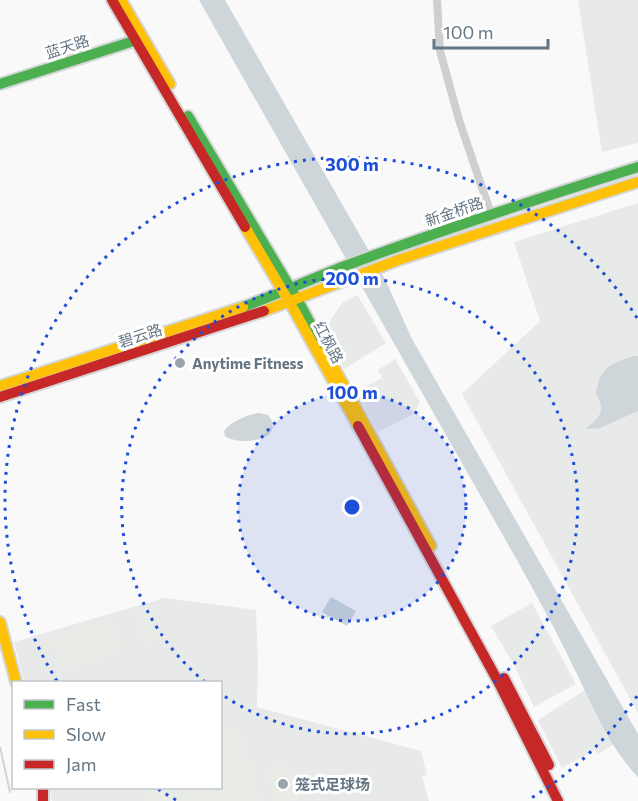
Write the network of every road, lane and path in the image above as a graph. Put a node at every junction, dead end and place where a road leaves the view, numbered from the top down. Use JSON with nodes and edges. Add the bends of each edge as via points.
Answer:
{"nodes":[{"id":1,"x":112,"y":0,"type":"edge"},
{"id":2,"x":121,"y":0,"type":"edge"},
{"id":3,"x":437,"y":0,"type":"edge"},
{"id":4,"x":139,"y":39,"type":"junction"},
{"id":5,"x":0,"y":84,"type":"edge"},
{"id":6,"x":638,"y":167,"type":"edge"},
{"id":7,"x":638,"y":182,"type":"edge"},
{"id":8,"x":491,"y":214,"type":"junction"},
{"id":9,"x":386,"y":258,"type":"junction"},
{"id":10,"x":290,"y":296,"type":"junction"},
{"id":11,"x":0,"y":386,"type":"edge"},
{"id":12,"x":0,"y":397,"type":"edge"},
{"id":13,"x":0,"y":622,"type":"edge"},
{"id":14,"x":16,"y":681,"type":"edge"},
{"id":15,"x":558,"y":801,"type":"edge"},
{"id":16,"x":565,"y":801,"type":"edge"}],
"edges":[{"from":1,"to":4,"type":"street","name":"红枫路"},
{"from":2,"to":4,"type":"street","name":"红枫路"},
{"from":3,"to":8,"type":"street","via":[[440,51]]},
{"from":4,"to":5,"type":"street","name":"蓝天路"},
{"from":4,"to":10,"type":"street","name":"红枫路"},
{"from":6,"to":8,"type":"street","name":"新金桥路"},
{"from":7,"to":9,"type":"street","name":"新金桥路"},
{"from":8,"to":9,"type":"street","name":"新金桥路"},
{"from":9,"to":10,"type":"street","name":"新金桥路"},
{"from":10,"to":11,"type":"street","name":"碧云路"},
{"from":10,"to":12,"type":"street","name":"碧云路"},
{"from":10,"to":15,"type":"street","name":"红枫路","via":[[500,685]]},
{"from":10,"to":16,"type":"street","name":"红枫路","via":[[517,701]]},
{"from":13,"to":14,"type":"street"}]}
